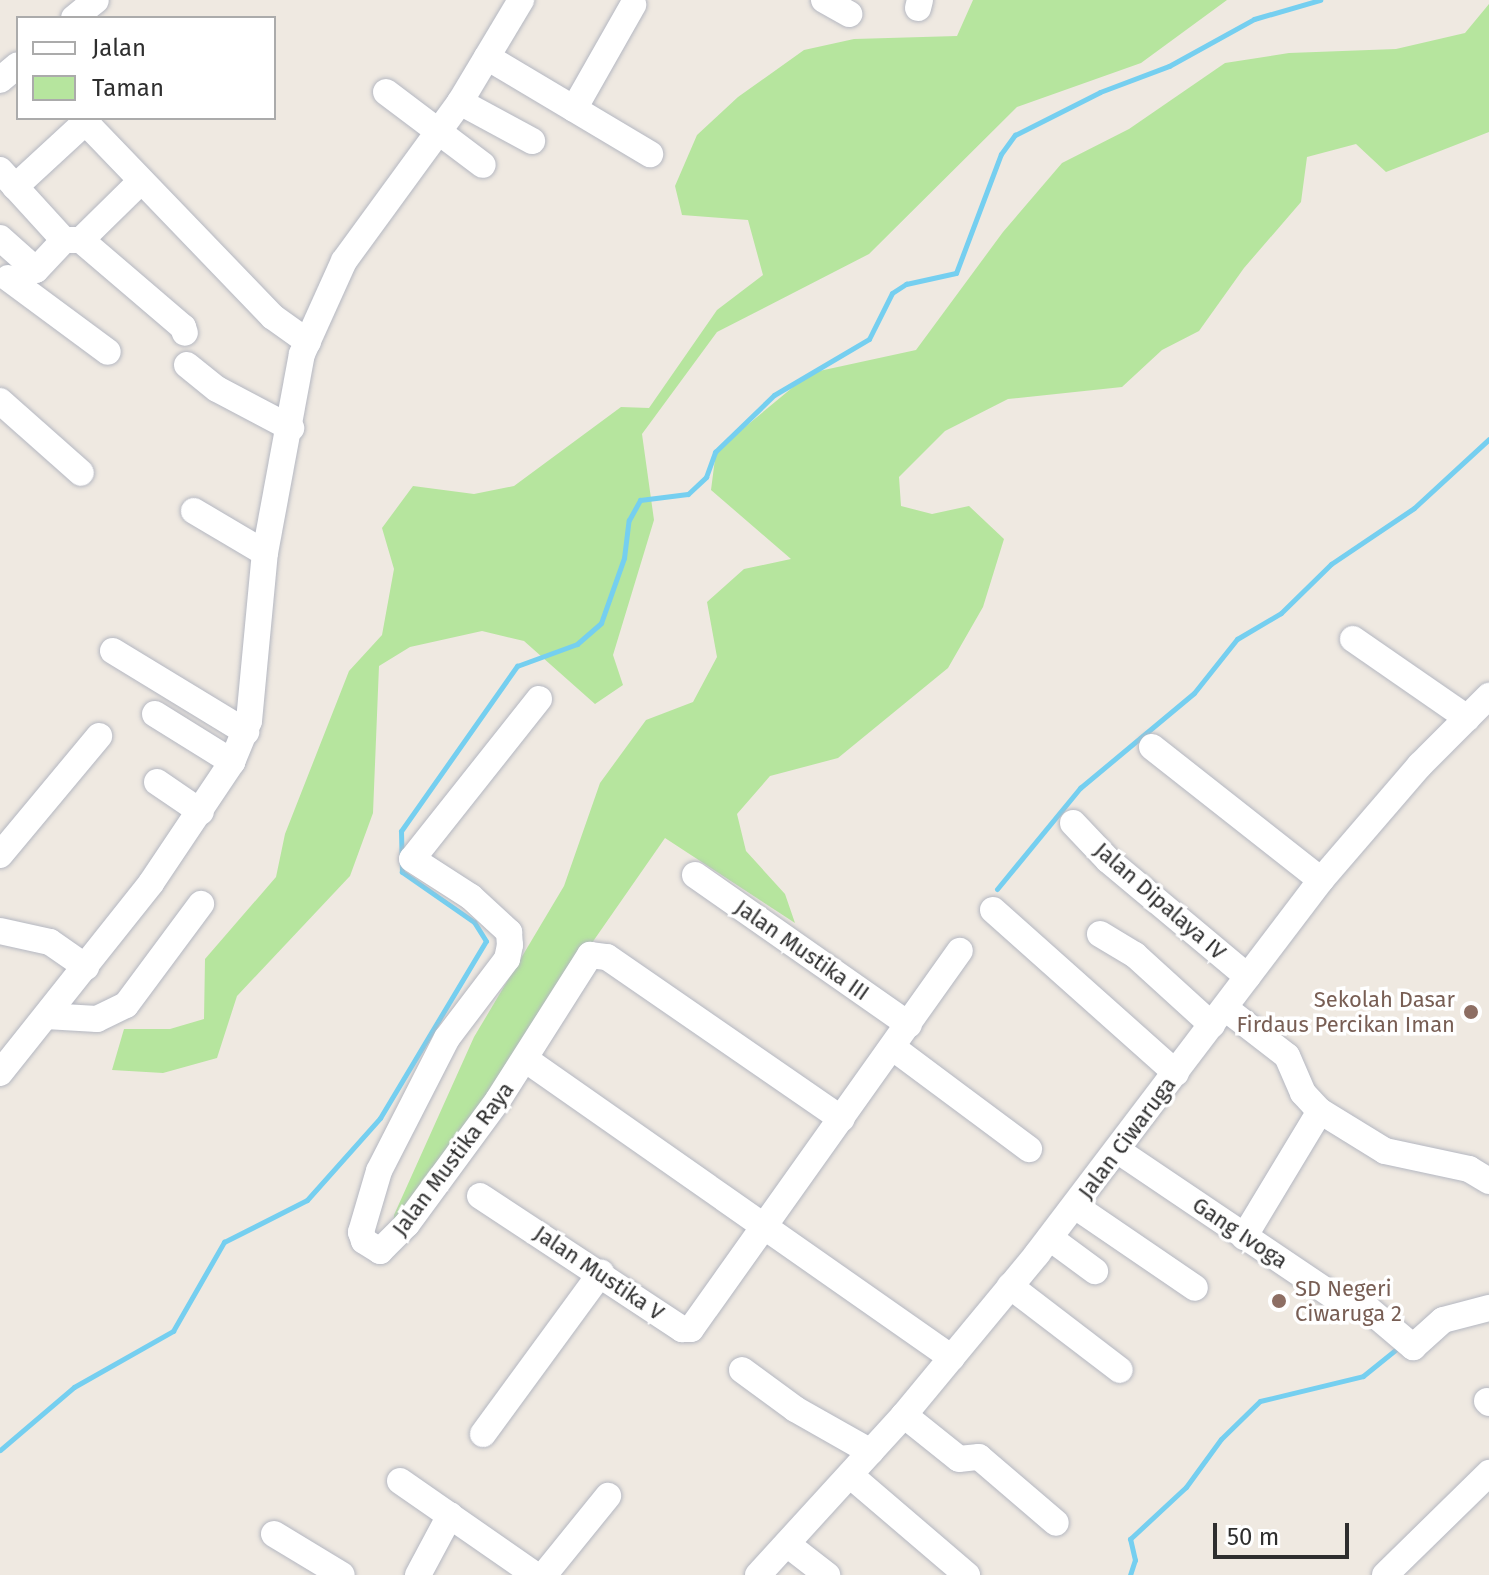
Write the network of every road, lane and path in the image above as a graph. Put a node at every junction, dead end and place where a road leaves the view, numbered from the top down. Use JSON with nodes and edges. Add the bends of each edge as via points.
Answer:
{"nodes":[{"id":1,"x":96,"y":0,"type":"edge"},
{"id":2,"x":521,"y":0,"type":"edge"},
{"id":3,"x":824,"y":0,"type":"edge"},
{"id":4,"x":633,"y":5,"type":"dead end"},
{"id":5,"x":849,"y":14,"type":"dead end"},
{"id":6,"x":76,"y":16,"type":"edge"},
{"id":7,"x":487,"y":57,"type":"junction"},
{"id":8,"x":16,"y":67,"type":"edge"},
{"id":9,"x":0,"y":80,"type":"edge"},
{"id":10,"x":386,"y":92,"type":"dead end"},
{"id":11,"x":460,"y":102,"type":"junction"},
{"id":12,"x":574,"y":109,"type":"junction"},
{"id":13,"x":438,"y":134,"type":"junction"},
{"id":14,"x":532,"y":141,"type":"dead end"},
{"id":15,"x":650,"y":154,"type":"dead end"},
{"id":16,"x":483,"y":165,"type":"dead end"},
{"id":17,"x":7,"y":178,"type":"edge"},
{"id":18,"x":141,"y":181,"type":"junction"},
{"id":19,"x":0,"y":238,"type":"edge"},
{"id":20,"x":72,"y":240,"type":"junction"},
{"id":21,"x":10,"y":275,"type":"edge"},
{"id":22,"x":185,"y":333,"type":"dead end"},
{"id":23,"x":308,"y":342,"type":"junction"},
{"id":24,"x":108,"y":352,"type":"dead end"},
{"id":25,"x":187,"y":365,"type":"dead end"},
{"id":26,"x":0,"y":401,"type":"edge"},
{"id":27,"x":291,"y":428,"type":"junction"},
{"id":28,"x":81,"y":473,"type":"dead end"},
{"id":29,"x":194,"y":511,"type":"dead end"},
{"id":30,"x":265,"y":553,"type":"junction"},
{"id":31,"x":1353,"y":639,"type":"dead end"},
{"id":32,"x":113,"y":651,"type":"dead end"},
{"id":33,"x":1489,"y":696,"type":"edge"},
{"id":34,"x":539,"y":699,"type":"dead end"},
{"id":35,"x":155,"y":714,"type":"dead end"},
{"id":36,"x":1467,"y":718,"type":"junction"},
{"id":37,"x":246,"y":732,"type":"junction"},
{"id":38,"x":99,"y":736,"type":"dead end"},
{"id":39,"x":1152,"y":747,"type":"dead end"},
{"id":40,"x":232,"y":762,"type":"junction"},
{"id":41,"x":157,"y":782,"type":"dead end"},
{"id":42,"x":201,"y":812,"type":"junction"},
{"id":43,"x":1073,"y":823,"type":"dead end"},
{"id":44,"x":0,"y":855,"type":"edge"},
{"id":45,"x":695,"y":875,"type":"dead end"},
{"id":46,"x":1321,"y":880,"type":"junction"},
{"id":47,"x":201,"y":904,"type":"dead end"},
{"id":48,"x":993,"y":910,"type":"dead end"},
{"id":49,"x":0,"y":931,"type":"edge"},
{"id":50,"x":1100,"y":934,"type":"dead end"},
{"id":51,"x":960,"y":951,"type":"dead end"},
{"id":52,"x":86,"y":967,"type":"junction"},
{"id":53,"x":1248,"y":977,"type":"junction"},
{"id":54,"x":46,"y":1016,"type":"junction"},
{"id":55,"x":1218,"y":1016,"type":"junction"},
{"id":56,"x":909,"y":1025,"type":"junction"},
{"id":57,"x":892,"y":1047,"type":"junction"},
{"id":58,"x":525,"y":1059,"type":"junction"},
{"id":59,"x":1,"y":1070,"type":"edge"},
{"id":60,"x":1176,"y":1073,"type":"junction"},
{"id":61,"x":1320,"y":1111,"type":"junction"},
{"id":62,"x":842,"y":1119,"type":"junction"},
{"id":63,"x":1029,"y":1149,"type":"dead end"},
{"id":64,"x":1117,"y":1150,"type":"junction"},
{"id":65,"x":1489,"y":1181,"type":"edge"},
{"id":66,"x":480,"y":1196,"type":"dead end"},
{"id":67,"x":1075,"y":1206,"type":"junction"},
{"id":68,"x":767,"y":1225,"type":"junction"},
{"id":69,"x":1244,"y":1237,"type":"junction"},
{"id":70,"x":1050,"y":1238,"type":"junction"},
{"id":71,"x":1095,"y":1271,"type":"dead end"},
{"id":72,"x":601,"y":1273,"type":"junction"},
{"id":73,"x":1010,"y":1286,"type":"junction"},
{"id":74,"x":1195,"y":1288,"type":"dead end"},
{"id":75,"x":1489,"y":1308,"type":"edge"},
{"id":76,"x":952,"y":1358,"type":"junction"},
{"id":77,"x":742,"y":1370,"type":"dead end"},
{"id":78,"x":1120,"y":1370,"type":"dead end"},
{"id":79,"x":904,"y":1415,"type":"junction"},
{"id":80,"x":483,"y":1434,"type":"dead end"},
{"id":81,"x":871,"y":1452,"type":"junction"},
{"id":82,"x":1489,"y":1473,"type":"edge"},
{"id":83,"x":850,"y":1475,"type":"junction"},
{"id":84,"x":400,"y":1481,"type":"dead end"},
{"id":85,"x":608,"y":1496,"type":"dead end"},
{"id":86,"x":450,"y":1515,"type":"junction"},
{"id":87,"x":1056,"y":1523,"type":"dead end"},
{"id":88,"x":274,"y":1534,"type":"dead end"},
{"id":89,"x":787,"y":1544,"type":"junction"},
{"id":90,"x":342,"y":1575,"type":"edge"},
{"id":91,"x":418,"y":1575,"type":"edge"},
{"id":92,"x":535,"y":1575,"type":"edge"},
{"id":93,"x":544,"y":1575,"type":"edge"},
{"id":94,"x":758,"y":1575,"type":"edge"},
{"id":95,"x":827,"y":1575,"type":"edge"},
{"id":96,"x":967,"y":1575,"type":"edge"},
{"id":97,"x":1385,"y":1575,"type":"edge"}],
"edges":[{"from":1,"to":6,"type":"street"},
{"from":2,"to":7,"type":"street"},
{"from":3,"to":5,"type":"street"},
{"from":4,"to":12,"type":"street"},
{"from":7,"to":11,"type":"street"},
{"from":7,"to":12,"type":"street"},
{"from":8,"to":9,"type":"street"},
{"from":10,"to":13,"type":"street"},
{"from":11,"to":13,"type":"street"},
{"from":11,"to":14,"type":"street"},
{"from":12,"to":15,"type":"street"},
{"from":13,"to":16,"type":"street"},
{"from":13,"to":23,"type":"street","via":[[344,261]]},
{"from":17,"to":18,"type":"street","via":[[81,126],[91,128]]},
{"from":17,"to":20,"type":"street"},
{"from":18,"to":20,"type":"street"},
{"from":18,"to":23,"type":"street","via":[[273,317]]},
{"from":19,"to":21,"type":"street"},
{"from":20,"to":21,"type":"street","via":[[42,268]]},
{"from":20,"to":22,"type":"street"},
{"from":21,"to":24,"type":"street"},
{"from":23,"to":27,"type":"street"},
{"from":25,"to":27,"type":"street","via":[[217,389]]},
{"from":26,"to":28,"type":"street"},
{"from":27,"to":30,"type":"street"},
{"from":29,"to":30,"type":"street"},
{"from":30,"to":37,"type":"street"},
{"from":31,"to":36,"type":"street"},
{"from":32,"to":37,"type":"street"},
{"from":33,"to":36,"type":"street","name":"Jalan Ciwaruga"},
{"from":34,"to":58,"type":"street","name":"Jalan Mustika Raya","via":[[412,859],[471,897],[509,932],[510,945],[507,959],[447,1038],[379,1171],[361,1232],[369,1246],[380,1251],[407,1224]]},
{"from":35,"to":40,"type":"street"},
{"from":36,"to":46,"type":"street","name":"Jalan Ciwaruga"},
{"from":37,"to":40,"type":"street"},
{"from":38,"to":44,"type":"street"},
{"from":39,"to":46,"type":"street"},
{"from":40,"to":42,"type":"street"},
{"from":41,"to":42,"type":"street"},
{"from":42,"to":52,"type":"street"},
{"from":43,"to":53,"type":"street","name":"Jalan Dipalaya IV","via":[[1108,860]]},
{"from":45,"to":56,"type":"street","name":"Jalan Mustika III"},
{"from":46,"to":53,"type":"street","name":"Jalan Ciwaruga"},
{"from":47,"to":54,"type":"street","via":[[126,1005],[97,1019]]},
{"from":48,"to":60,"type":"street"},
{"from":49,"to":52,"type":"street","via":[[50,942]]},
{"from":50,"to":55,"type":"street"},
{"from":51,"to":56,"type":"street"},
{"from":52,"to":54,"type":"street"},
{"from":53,"to":55,"type":"street","name":"Jalan Ciwaruga"},
{"from":54,"to":59,"type":"street"},
{"from":55,"to":60,"type":"street","name":"Jalan Ciwaruga"},
{"from":55,"to":61,"type":"street","via":[[1287,1056],[1303,1093]]},
{"from":56,"to":57,"type":"street"},
{"from":57,"to":62,"type":"street"},
{"from":57,"to":63,"type":"street"},
{"from":58,"to":62,"type":"street","via":[[590,955],[599,954]]},
{"from":58,"to":68,"type":"street","name":"Jalan Mustika Raya"},
{"from":60,"to":64,"type":"street","name":"Jalan Ciwaruga"},
{"from":61,"to":65,"type":"street","via":[[1385,1151],[1469,1169]]},
{"from":61,"to":69,"type":"street"},
{"from":62,"to":68,"type":"street"},
{"from":64,"to":67,"type":"street","name":"Jalan Ciwaruga"},
{"from":64,"to":69,"type":"street","name":"Gang Ivoga"},
{"from":66,"to":72,"type":"street","name":"Jalan Mustika V"},
{"from":67,"to":70,"type":"street","name":"Jalan Ciwaruga"},
{"from":67,"to":74,"type":"street"},
{"from":68,"to":72,"type":"street","name":"Jalan Mustika V","via":[[686,1331]]},
{"from":68,"to":76,"type":"street","name":"Jalan Mustika Raya"},
{"from":69,"to":75,"type":"street","name":"Gang Ivoga","via":[[1342,1302],[1360,1302],[1413,1347],[1443,1320]]},
{"from":70,"to":71,"type":"street"},
{"from":70,"to":73,"type":"street","name":"Jalan Ciwaruga"},
{"from":72,"to":80,"type":"street"},
{"from":73,"to":76,"type":"street","name":"Jalan Ciwaruga"},
{"from":73,"to":78,"type":"street"},
{"from":76,"to":79,"type":"street","name":"Jalan Ciwaruga"},
{"from":77,"to":81,"type":"street","via":[[795,1409]]},
{"from":79,"to":81,"type":"street","name":"Jalan Ciwaruga"},
{"from":79,"to":87,"type":"street","via":[[959,1459],[979,1457]]},
{"from":81,"to":83,"type":"street","name":"Jalan Ciwaruga"},
{"from":82,"to":97,"type":"street"},
{"from":83,"to":89,"type":"street","name":"Jalan Ciwaruga"},
{"from":83,"to":96,"type":"street"},
{"from":84,"to":86,"type":"street"},
{"from":85,"to":93,"type":"street"},
{"from":86,"to":91,"type":"street"},
{"from":86,"to":92,"type":"street"},
{"from":88,"to":90,"type":"street"},
{"from":89,"to":94,"type":"street","name":"Jalan Ciwaruga"},
{"from":89,"to":95,"type":"street"}]}
